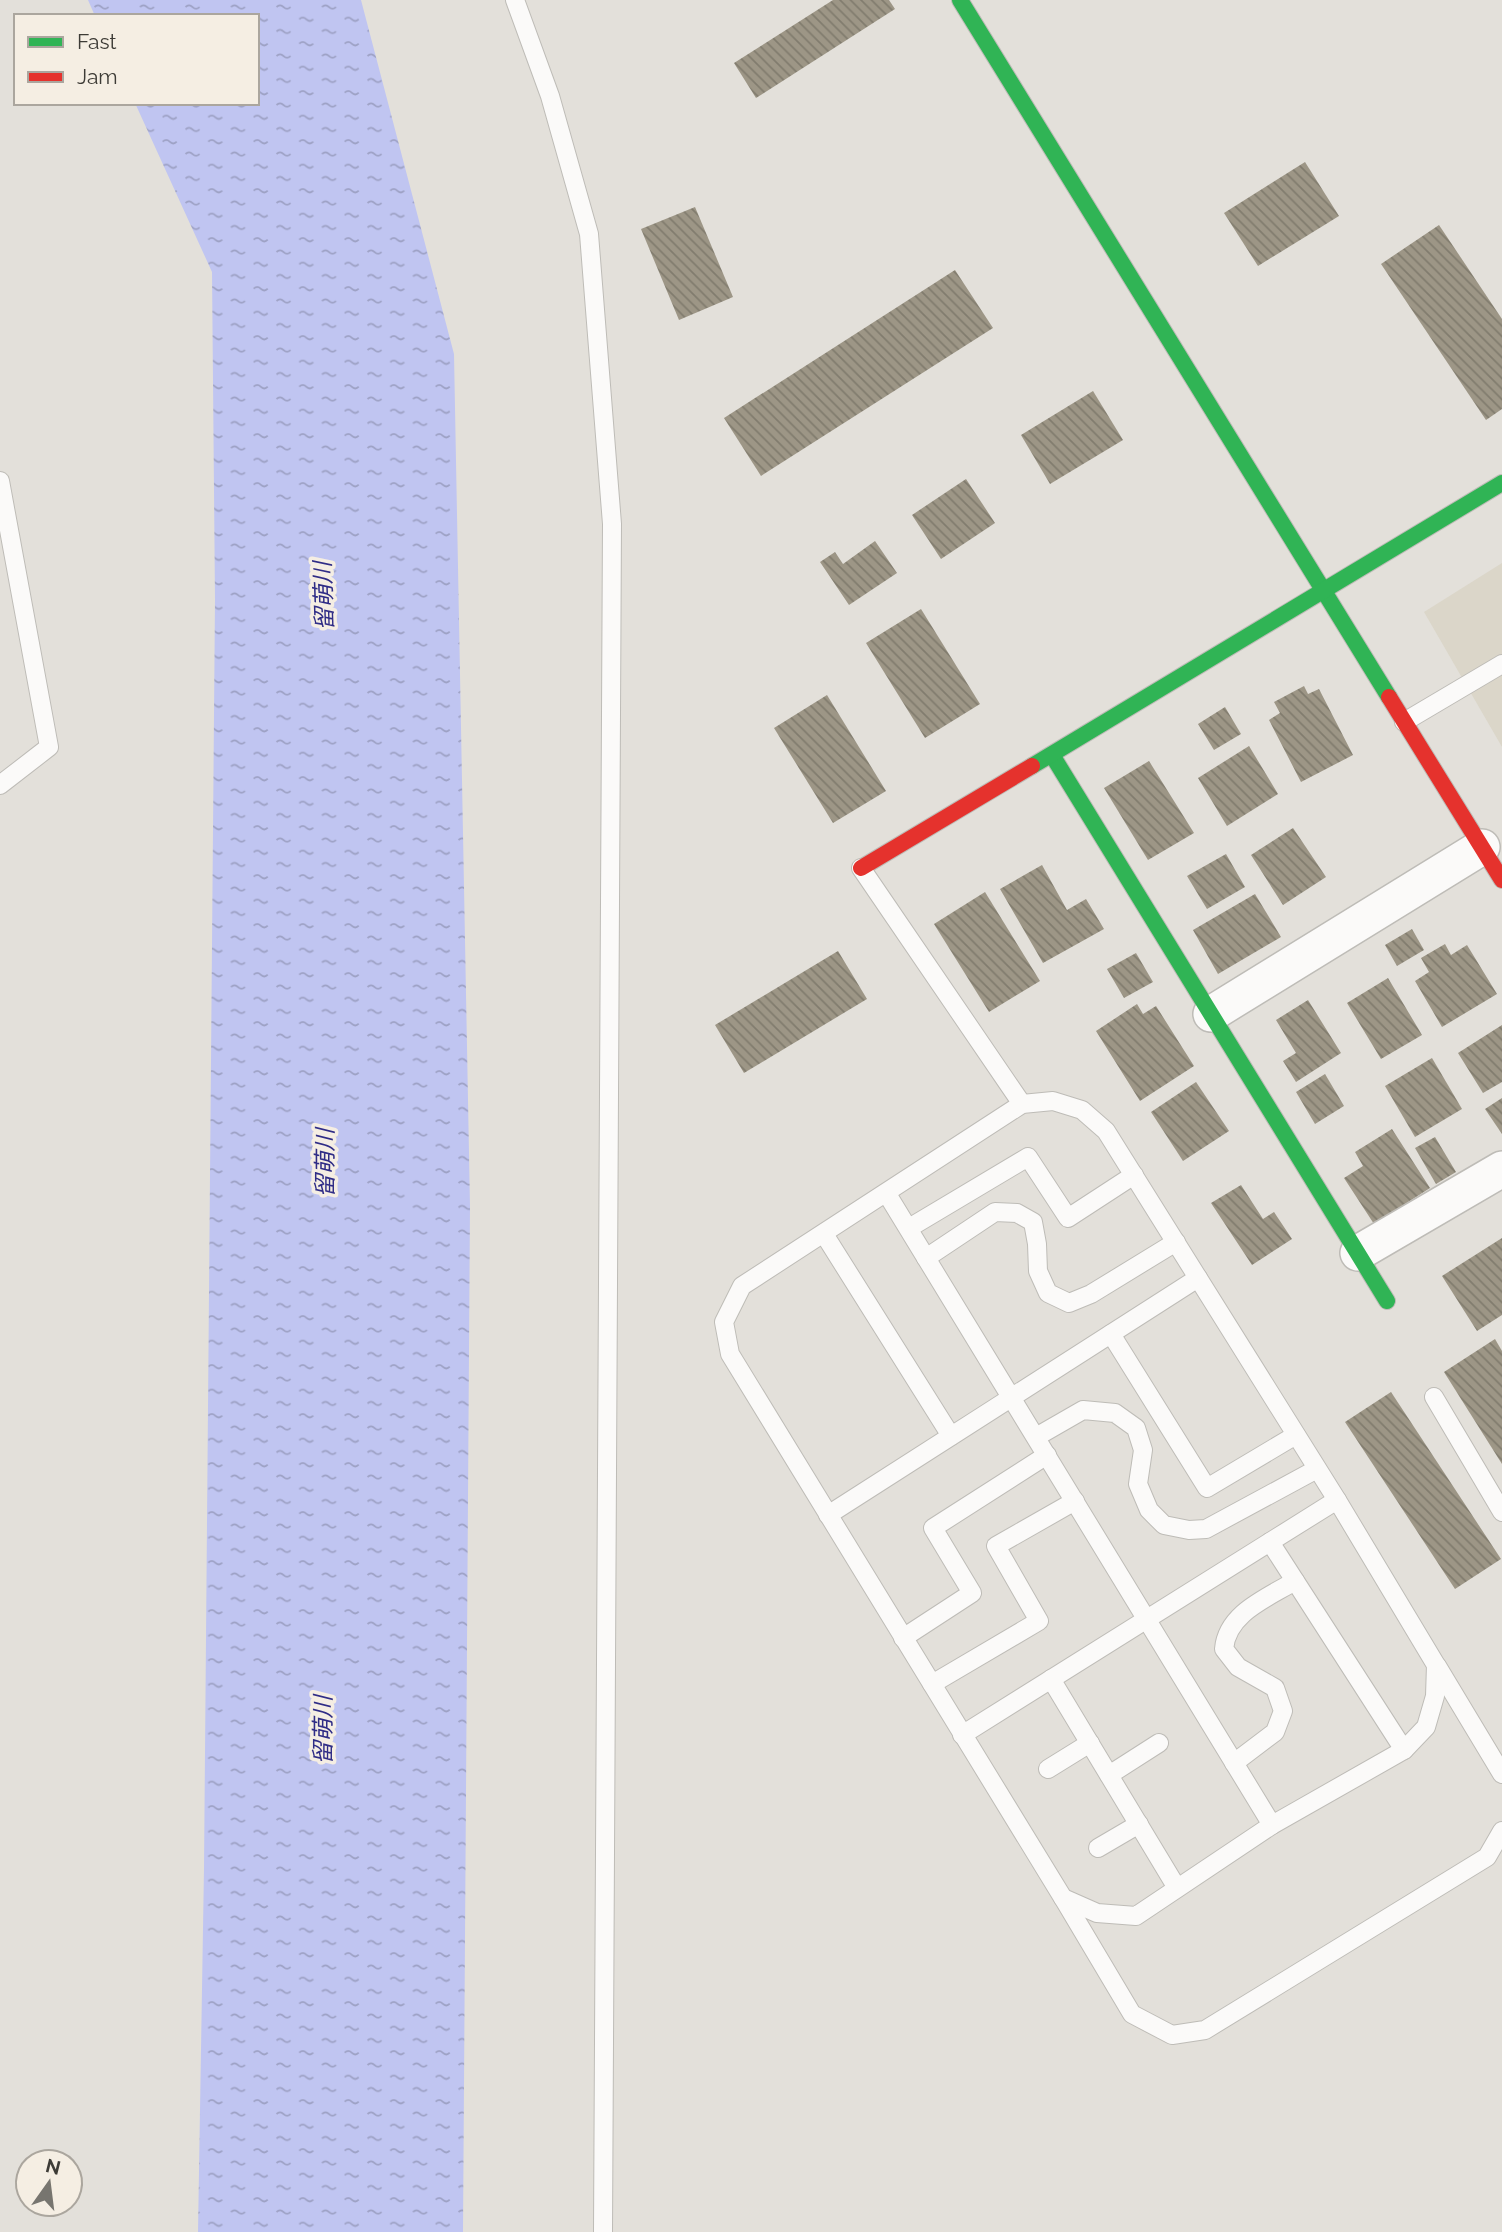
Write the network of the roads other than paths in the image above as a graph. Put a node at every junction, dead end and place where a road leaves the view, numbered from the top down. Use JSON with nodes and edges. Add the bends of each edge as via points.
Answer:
{"nodes":[{"id":1,"x":515,"y":0,"type":"edge"},
{"id":2,"x":960,"y":0,"type":"edge"},
{"id":3,"x":0,"y":481,"type":"edge"},
{"id":4,"x":1502,"y":483,"type":"edge"},
{"id":5,"x":1324,"y":592,"type":"junction"},
{"id":6,"x":1502,"y":664,"type":"edge"},
{"id":7,"x":1404,"y":722,"type":"junction"},
{"id":8,"x":1052,"y":755,"type":"junction"},
{"id":9,"x":0,"y":785,"type":"edge"},
{"id":10,"x":1482,"y":847,"type":"junction"},
{"id":11,"x":862,"y":868,"type":"joint"},
{"id":12,"x":1502,"y":880,"type":"edge"},
{"id":13,"x":1211,"y":1014,"type":"junction"},
{"id":14,"x":1022,"y":1104,"type":"junction"},
{"id":15,"x":1502,"y":1169,"type":"edge"},
{"id":16,"x":1134,"y":1175,"type":"junction"},
{"id":17,"x":887,"y":1194,"type":"junction"},
{"id":18,"x":909,"y":1228,"type":"junction"},
{"id":19,"x":824,"y":1234,"type":"junction"},
{"id":20,"x":1176,"y":1242,"type":"junction"},
{"id":21,"x":1358,"y":1252,"type":"junction"},
{"id":22,"x":926,"y":1258,"type":"junction"},
{"id":23,"x":1198,"y":1278,"type":"junction"},
{"id":24,"x":1387,"y":1301,"type":"dead end"},
{"id":25,"x":1111,"y":1334,"type":"junction"},
{"id":26,"x":1011,"y":1397,"type":"junction"},
{"id":27,"x":1434,"y":1397,"type":"dead end"},
{"id":28,"x":1296,"y":1435,"type":"junction"},
{"id":29,"x":951,"y":1436,"type":"junction"},
{"id":30,"x":1036,"y":1437,"type":"junction"},
{"id":31,"x":1047,"y":1455,"type":"junction"},
{"id":32,"x":1317,"y":1469,"type":"junction"},
{"id":33,"x":1336,"y":1500,"type":"junction"},
{"id":34,"x":1075,"y":1501,"type":"junction"},
{"id":35,"x":1502,"y":1512,"type":"edge"},
{"id":36,"x":828,"y":1515,"type":"junction"},
{"id":37,"x":1270,"y":1542,"type":"junction"},
{"id":38,"x":1295,"y":1581,"type":"junction"},
{"id":39,"x":1147,"y":1619,"type":"junction"},
{"id":40,"x":903,"y":1638,"type":"junction"},
{"id":41,"x":1436,"y":1665,"type":"junction"},
{"id":42,"x":1051,"y":1679,"type":"junction"},
{"id":43,"x":932,"y":1685,"type":"junction"},
{"id":44,"x":962,"y":1735,"type":"junction"},
{"id":45,"x":1090,"y":1743,"type":"junction"},
{"id":46,"x":1159,"y":1743,"type":"dead end"},
{"id":47,"x":1404,"y":1749,"type":"junction"},
{"id":48,"x":1234,"y":1763,"type":"junction"},
{"id":49,"x":1048,"y":1769,"type":"dead end"},
{"id":50,"x":1502,"y":1774,"type":"edge"},
{"id":51,"x":1109,"y":1775,"type":"junction"},
{"id":52,"x":1139,"y":1824,"type":"junction"},
{"id":53,"x":1272,"y":1825,"type":"junction"},
{"id":54,"x":1502,"y":1830,"type":"edge"},
{"id":55,"x":1098,"y":1848,"type":"dead end"},
{"id":56,"x":1177,"y":1888,"type":"junction"},
{"id":57,"x":1063,"y":1898,"type":"junction"},
{"id":58,"x":603,"y":2232,"type":"edge"}],
"edges":[{"from":1,"to":58,"type":"lane","via":[[550,96],[589,234],[612,524]]},
{"from":2,"to":5,"type":"street"},
{"from":3,"to":9,"type":"lane","via":[[49,747]]},
{"from":4,"to":5,"type":"street"},
{"from":5,"to":7,"type":"street"},
{"from":5,"to":8,"type":"street"},
{"from":6,"to":7,"type":"lane"},
{"from":7,"to":10,"type":"street"},
{"from":8,"to":11,"type":"street"},
{"from":8,"to":13,"type":"street"},
{"from":10,"to":12,"type":"street"},
{"from":10,"to":13,"type":"street"},
{"from":11,"to":14,"type":"lane"},
{"from":13,"to":21,"type":"street"},
{"from":14,"to":16,"type":"lane","via":[[1053,1101],[1082,1110],[1106,1131]]},
{"from":14,"to":17,"type":"lane"},
{"from":15,"to":21,"type":"street"},
{"from":16,"to":18,"type":"lane","via":[[1068,1218],[1028,1157]]},
{"from":16,"to":20,"type":"lane"},
{"from":17,"to":18,"type":"lane"},
{"from":17,"to":19,"type":"lane"},
{"from":18,"to":22,"type":"lane"},
{"from":19,"to":29,"type":"lane"},
{"from":19,"to":36,"type":"lane","via":[[742,1286],[724,1322],[730,1354]]},
{"from":20,"to":22,"type":"lane","via":[[1069,1303],[1048,1293],[1038,1271],[1033,1222],[1017,1213],[995,1212]]},
{"from":20,"to":23,"type":"lane"},
{"from":21,"to":24,"type":"street"},
{"from":22,"to":26,"type":"lane"},
{"from":23,"to":25,"type":"lane"},
{"from":23,"to":28,"type":"lane"},
{"from":25,"to":26,"type":"lane"},
{"from":25,"to":28,"type":"lane","via":[[1207,1488]]},
{"from":26,"to":29,"type":"lane"},
{"from":26,"to":30,"type":"lane"},
{"from":27,"to":35,"type":"lane"},
{"from":28,"to":32,"type":"lane"},
{"from":29,"to":36,"type":"lane"},
{"from":30,"to":31,"type":"lane"},
{"from":30,"to":32,"type":"lane","via":[[1083,1410],[1115,1413],[1136,1428],[1143,1451],[1138,1484],[1149,1510],[1164,1525],[1189,1530],[1206,1530]]},
{"from":31,"to":34,"type":"lane"},
{"from":31,"to":40,"type":"lane","via":[[933,1528],[972,1593]]},
{"from":32,"to":33,"type":"lane"},
{"from":33,"to":37,"type":"lane"},
{"from":33,"to":41,"type":"lane"},
{"from":34,"to":39,"type":"lane"},
{"from":34,"to":43,"type":"lane","via":[[996,1546],[1039,1621]]},
{"from":36,"to":40,"type":"lane"},
{"from":37,"to":38,"type":"lane"},
{"from":37,"to":39,"type":"lane"},
{"from":38,"to":47,"type":"lane"},
{"from":38,"to":48,"type":"lane","via":[[1242,1614],[1226,1634],[1224,1649],[1238,1667],[1275,1688],[1283,1711],[1275,1732]]},
{"from":39,"to":42,"type":"lane"},
{"from":39,"to":48,"type":"lane"},
{"from":40,"to":43,"type":"lane"},
{"from":41,"to":47,"type":"lane","via":[[1435,1696],[1426,1727]]},
{"from":41,"to":50,"type":"lane"},
{"from":42,"to":44,"type":"lane"},
{"from":42,"to":45,"type":"lane"},
{"from":43,"to":44,"type":"lane"},
{"from":44,"to":57,"type":"lane"},
{"from":45,"to":49,"type":"lane"},
{"from":45,"to":51,"type":"lane"},
{"from":46,"to":51,"type":"lane"},
{"from":47,"to":53,"type":"lane"},
{"from":48,"to":53,"type":"lane"},
{"from":51,"to":52,"type":"lane"},
{"from":52,"to":55,"type":"lane"},
{"from":52,"to":56,"type":"lane"},
{"from":53,"to":56,"type":"lane"},
{"from":54,"to":57,"type":"lane","via":[[1487,1857],[1205,2030],[1172,2035],[1132,2014]]},
{"from":56,"to":57,"type":"lane","via":[[1136,1916],[1097,1913]]}]}
